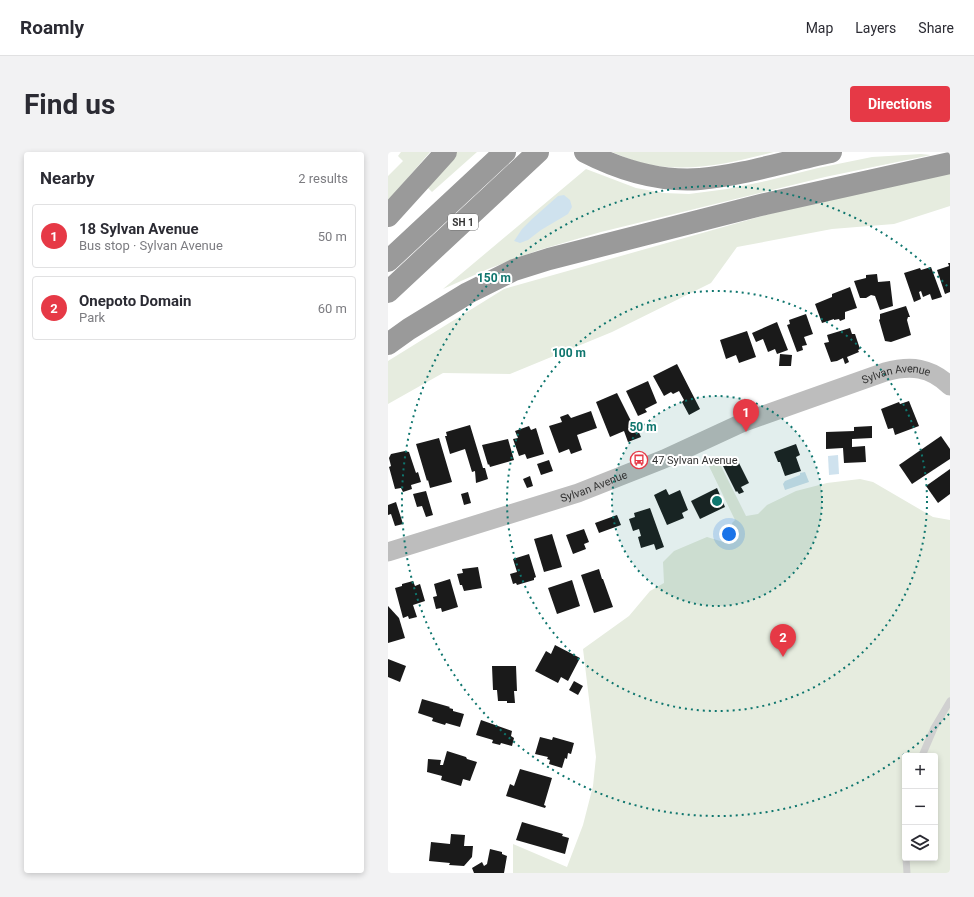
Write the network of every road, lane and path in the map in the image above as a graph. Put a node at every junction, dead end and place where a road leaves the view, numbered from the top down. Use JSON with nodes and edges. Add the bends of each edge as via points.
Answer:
{"nodes":[{"id":1,"x":446,"y":152,"type":"edge"},
{"id":2,"x":506,"y":152,"type":"edge"},
{"id":3,"x":538,"y":152,"type":"edge"},
{"id":4,"x":585,"y":152,"type":"edge"},
{"id":5,"x":831,"y":152,"type":"edge"},
{"id":6,"x":950,"y":163,"type":"edge"},
{"id":7,"x":388,"y":216,"type":"edge"},
{"id":8,"x":388,"y":261,"type":"edge"},
{"id":9,"x":388,"y":292,"type":"edge"},
{"id":10,"x":388,"y":344,"type":"edge"},
{"id":11,"x":950,"y":386,"type":"edge"},
{"id":12,"x":388,"y":552,"type":"edge"},
{"id":13,"x":950,"y":701,"type":"edge"},
{"id":14,"x":923,"y":753,"type":"edge"},
{"id":15,"x":906,"y":861,"type":"edge"},
{"id":16,"x":907,"y":873,"type":"edge"}],
"edges":[{"from":1,"to":7,"type":"highway"},
{"from":2,"to":8,"type":"highway","number":"SH 1"},
{"from":3,"to":9,"type":"highway","number":"SH 1"},
{"from":4,"to":5,"type":"highway","via":[[636,173],[678,179],[720,176]]},
{"from":6,"to":10,"type":"highway","via":[[765,204],[514,270],[468,293]]},
{"from":11,"to":12,"type":"main road","name":"Sylvan Avenue","via":[[939,377],[920,369],[900,368],[886,372],[744,422],[664,459],[578,493]]},
{"from":13,"to":14,"type":"lane"},
{"from":15,"to":16,"type":"lane"}]}
